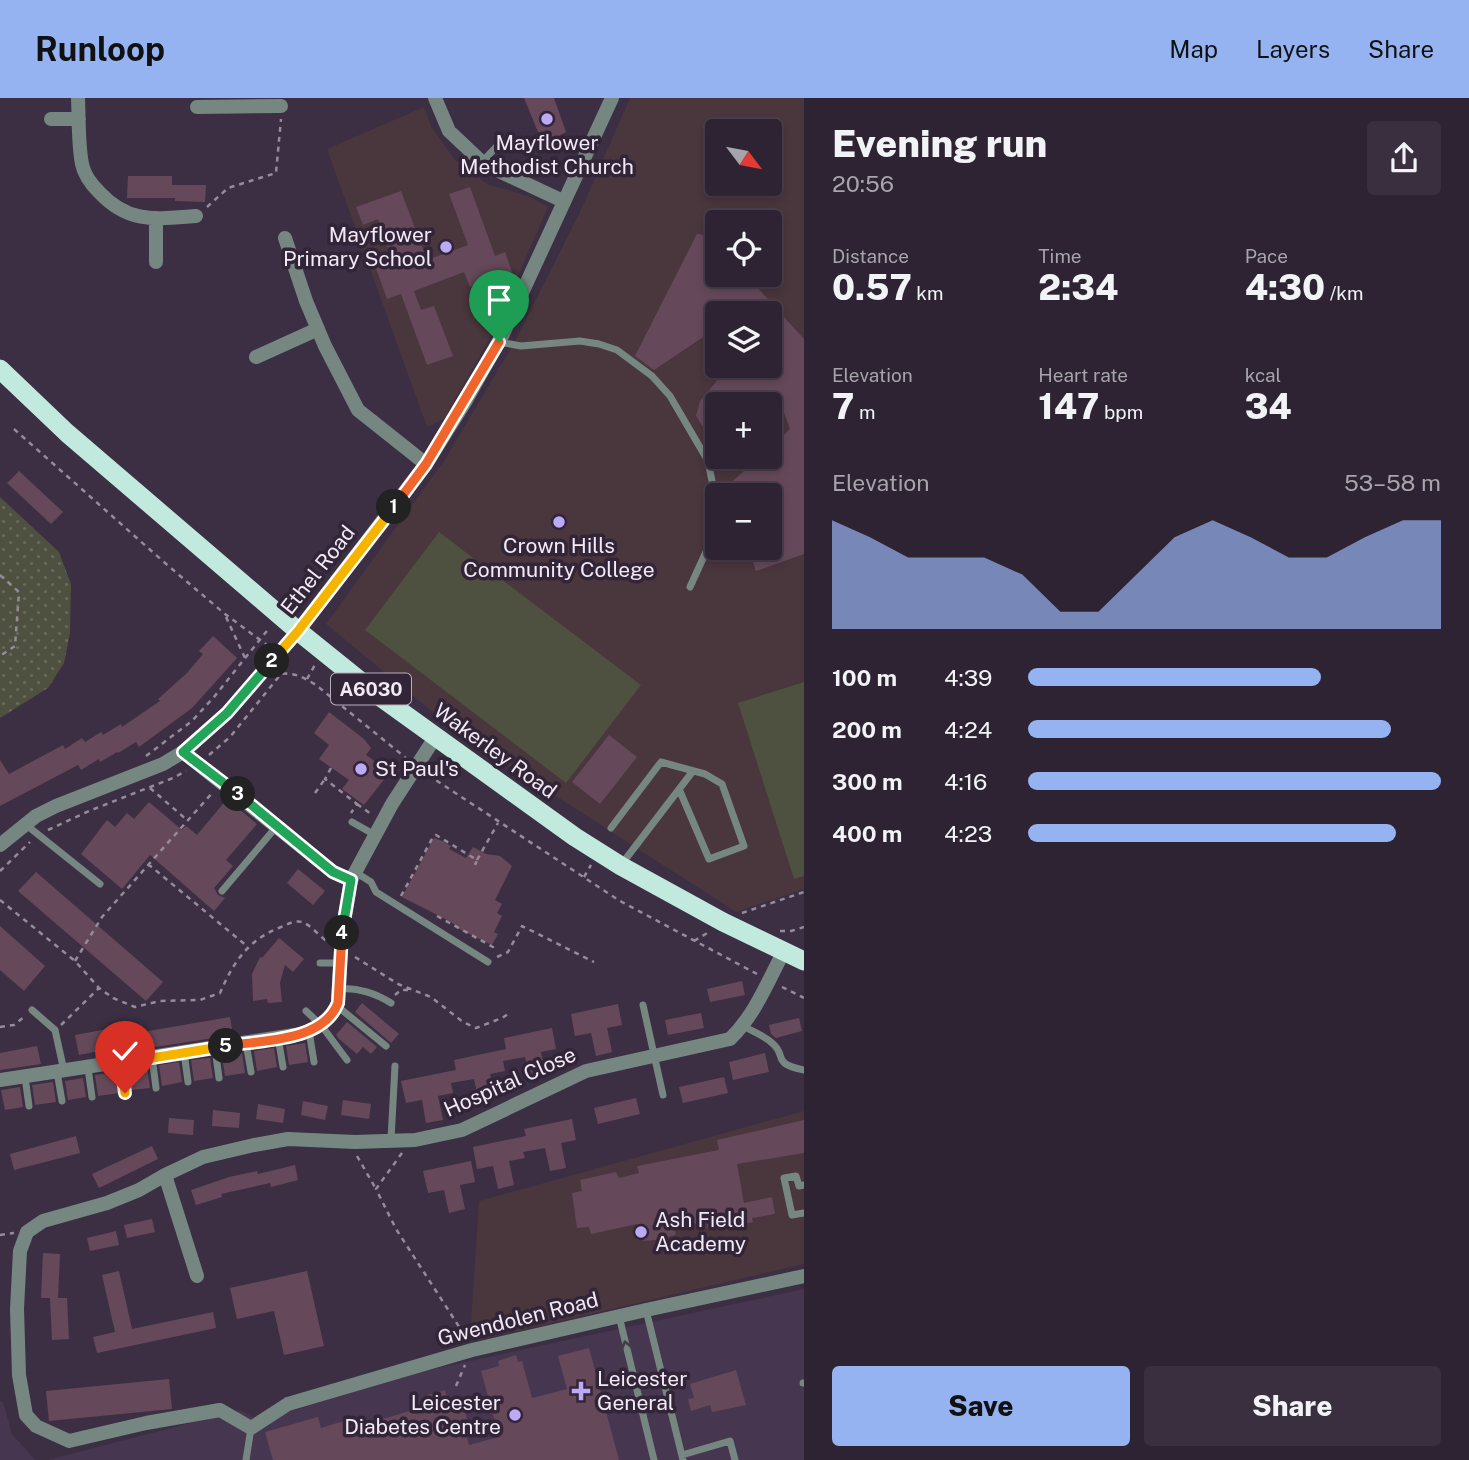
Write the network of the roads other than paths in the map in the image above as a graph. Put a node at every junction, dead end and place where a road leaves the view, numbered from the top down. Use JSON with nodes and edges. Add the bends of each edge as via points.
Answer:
{"nodes":[{"id":1,"x":78,"y":98,"type":"edge"},
{"id":2,"x":435,"y":98,"type":"edge"},
{"id":3,"x":612,"y":98,"type":"edge"},
{"id":4,"x":245,"y":102,"type":"edge"},
{"id":5,"x":281,"y":106,"type":"road end"},
{"id":6,"x":197,"y":107,"type":"dead end"},
{"id":7,"x":51,"y":119,"type":"dead end"},
{"id":8,"x":79,"y":119,"type":"junction"},
{"id":9,"x":500,"y":143,"type":"dead end"},
{"id":10,"x":482,"y":162,"type":"junction"},
{"id":11,"x":563,"y":201,"type":"junction"},
{"id":12,"x":196,"y":216,"type":"road end"},
{"id":13,"x":156,"y":219,"type":"junction"},
{"id":14,"x":285,"y":238,"type":"dead end"},
{"id":15,"x":156,"y":262,"type":"dead end"},
{"id":16,"x":318,"y":329,"type":"junction"},
{"id":17,"x":499,"y":342,"type":"junction"},
{"id":18,"x":256,"y":357,"type":"dead end"},
{"id":19,"x":0,"y":369,"type":"edge"},
{"id":20,"x":426,"y":464,"type":"junction"},
{"id":21,"x":690,"y":587,"type":"dead end"},
{"id":22,"x":298,"y":631,"type":"junction"},
{"id":23,"x":436,"y":736,"type":"junction"},
{"id":24,"x":183,"y":752,"type":"junction"},
{"id":25,"x":693,"y":771,"type":"junction"},
{"id":26,"x":679,"y":789,"type":"junction"},
{"id":27,"x":349,"y":820,"type":"road end"},
{"id":28,"x":25,"y":824,"type":"junction"},
{"id":29,"x":277,"y":827,"type":"junction"},
{"id":30,"x":379,"y":828,"type":"junction"},
{"id":31,"x":611,"y":828,"type":"dead end"},
{"id":32,"x":0,"y":845,"type":"edge"},
{"id":33,"x":621,"y":866,"type":"junction"},
{"id":34,"x":353,"y":876,"type":"junction"},
{"id":35,"x":100,"y":884,"type":"dead end"},
{"id":36,"x":222,"y":891,"type":"dead end"},
{"id":37,"x":784,"y":951,"type":"junction"},
{"id":38,"x":340,"y":957,"type":"junction"},
{"id":39,"x":804,"y":961,"type":"edge"},
{"id":40,"x":320,"y":962,"type":"dead end"},
{"id":41,"x":488,"y":962,"type":"dead end"},
{"id":42,"x":340,"y":989,"type":"junction"},
{"id":43,"x":391,"y":1003,"type":"road end"},
{"id":44,"x":643,"y":1005,"type":"dead end"},
{"id":45,"x":337,"y":1006,"type":"junction"},
{"id":46,"x":32,"y":1010,"type":"road end"},
{"id":47,"x":306,"y":1011,"type":"dead end"},
{"id":48,"x":743,"y":1026,"type":"junction"},
{"id":49,"x":315,"y":1028,"type":"junction"},
{"id":50,"x":278,"y":1038,"type":"junction"},
{"id":51,"x":246,"y":1042,"type":"junction"},
{"id":52,"x":386,"y":1046,"type":"dead end"},
{"id":53,"x":215,"y":1048,"type":"junction"},
{"id":54,"x":184,"y":1052,"type":"junction"},
{"id":55,"x":654,"y":1055,"type":"junction"},
{"id":56,"x":152,"y":1057,"type":"junction"},
{"id":57,"x":347,"y":1060,"type":"dead end"},
{"id":58,"x":314,"y":1062,"type":"dead end"},
{"id":59,"x":121,"y":1063,"type":"junction"},
{"id":60,"x":395,"y":1066,"type":"dead end"},
{"id":61,"x":283,"y":1067,"type":"dead end"},
{"id":62,"x":88,"y":1068,"type":"junction"},
{"id":63,"x":804,"y":1070,"type":"edge"},
{"id":64,"x":60,"y":1072,"type":"junction"},
{"id":65,"x":251,"y":1072,"type":"dead end"},
{"id":66,"x":24,"y":1077,"type":"junction"},
{"id":67,"x":219,"y":1078,"type":"dead end"},
{"id":68,"x":0,"y":1080,"type":"edge"},
{"id":69,"x":188,"y":1082,"type":"dead end"},
{"id":70,"x":156,"y":1088,"type":"dead end"},
{"id":71,"x":125,"y":1093,"type":"dead end"},
{"id":72,"x":663,"y":1095,"type":"dead end"},
{"id":73,"x":92,"y":1097,"type":"dead end"},
{"id":74,"x":62,"y":1101,"type":"dead end"},
{"id":75,"x":29,"y":1106,"type":"dead end"},
{"id":76,"x":391,"y":1139,"type":"junction"},
{"id":77,"x":165,"y":1175,"type":"junction"},
{"id":78,"x":804,"y":1185,"type":"edge"},
{"id":79,"x":804,"y":1213,"type":"edge"},
{"id":80,"x":197,"y":1276,"type":"dead end"},
{"id":81,"x":804,"y":1276,"type":"edge"},
{"id":82,"x":646,"y":1310,"type":"junction"},
{"id":83,"x":619,"y":1316,"type":"junction"},
{"id":84,"x":251,"y":1428,"type":"junction"},
{"id":85,"x":683,"y":1457,"type":"edge"},
{"id":86,"x":246,"y":1460,"type":"edge"},
{"id":87,"x":654,"y":1460,"type":"edge"},
{"id":88,"x":735,"y":1460,"type":"edge"}],
"edges":[{"from":1,"to":8,"type":"street"},
{"from":2,"to":10,"type":"street","via":[[449,131]]},
{"from":3,"to":11,"type":"street","name":"Ethel Road"},
{"from":4,"to":5,"type":"street"},
{"from":4,"to":6,"type":"street"},
{"from":7,"to":8,"type":"street"},
{"from":8,"to":13,"type":"street","via":[[83,167],[93,186],[129,215]]},
{"from":9,"to":10,"type":"lane"},
{"from":10,"to":11,"type":"street"},
{"from":11,"to":17,"type":"street","name":"Ethel Road"},
{"from":12,"to":13,"type":"street"},
{"from":13,"to":15,"type":"street"},
{"from":14,"to":16,"type":"street"},
{"from":16,"to":18,"type":"street"},
{"from":16,"to":20,"type":"street","via":[[358,410]]},
{"from":17,"to":20,"type":"street","name":"Ethel Road"},
{"from":17,"to":21,"type":"lane","via":[[521,346],[599,344],[617,350],[670,396],[708,461],[715,496],[715,532]]},
{"from":19,"to":22,"type":"highway","name":"Wakerley Road","number":"A6030","via":[[66,433]]},
{"from":20,"to":22,"type":"street","name":"Ethel Road"},
{"from":22,"to":23,"type":"highway","name":"Wakerley Road","number":"A6030"},
{"from":22,"to":24,"type":"street","name":"Ethel Road","via":[[227,713]]},
{"from":23,"to":30,"type":"street"},
{"from":23,"to":33,"type":"highway","name":"Wakerley Road","number":"A6030"},
{"from":24,"to":28,"type":"street","name":"Ethel Road","via":[[56,806]]},
{"from":24,"to":29,"type":"street"},
{"from":25,"to":26,"type":"lane"},
{"from":25,"to":26,"type":"lane","via":[[722,784],[744,846],[709,859]]},
{"from":25,"to":31,"type":"lane","via":[[661,762]]},
{"from":26,"to":33,"type":"lane"},
{"from":27,"to":30,"type":"lane"},
{"from":28,"to":32,"type":"street","name":"Ethel Road"},
{"from":28,"to":35,"type":"lane"},
{"from":29,"to":34,"type":"street","via":[[293,846],[333,872]]},
{"from":29,"to":36,"type":"lane"},
{"from":30,"to":34,"type":"street"},
{"from":33,"to":37,"type":"highway","name":"Wakerley Road","number":"A6030"},
{"from":34,"to":38,"type":"street"},
{"from":34,"to":41,"type":"lane","via":[[371,882],[376,892]]},
{"from":37,"to":39,"type":"highway","name":"Wakerley Road","number":"A6030"},
{"from":37,"to":48,"type":"street"},
{"from":38,"to":40,"type":"lane"},
{"from":38,"to":42,"type":"street"},
{"from":42,"to":43,"type":"lane"},
{"from":42,"to":45,"type":"street"},
{"from":44,"to":55,"type":"lane"},
{"from":45,"to":49,"type":"street"},
{"from":45,"to":52,"type":"lane"},
{"from":46,"to":64,"type":"lane","via":[[55,1030]]},
{"from":47,"to":49,"type":"lane"},
{"from":48,"to":55,"type":"street","name":"Hospital Close","via":[[730,1038]]},
{"from":48,"to":63,"type":"lane","via":[[773,1043],[788,1067]]},
{"from":49,"to":50,"type":"street"},
{"from":49,"to":57,"type":"lane"},
{"from":49,"to":58,"type":"lane"},
{"from":50,"to":51,"type":"street"},
{"from":50,"to":61,"type":"lane"},
{"from":51,"to":53,"type":"street"},
{"from":51,"to":65,"type":"lane"},
{"from":53,"to":54,"type":"street"},
{"from":53,"to":67,"type":"lane"},
{"from":54,"to":56,"type":"street"},
{"from":54,"to":69,"type":"lane"},
{"from":55,"to":72,"type":"lane"},
{"from":55,"to":76,"type":"street","name":"Hospital Close","via":[[586,1070],[462,1130],[413,1140]]},
{"from":56,"to":59,"type":"street"},
{"from":56,"to":70,"type":"lane"},
{"from":59,"to":62,"type":"street"},
{"from":59,"to":71,"type":"lane"},
{"from":60,"to":76,"type":"lane"},
{"from":62,"to":64,"type":"street"},
{"from":62,"to":73,"type":"lane"},
{"from":64,"to":66,"type":"street"},
{"from":64,"to":74,"type":"lane"},
{"from":66,"to":68,"type":"street"},
{"from":66,"to":75,"type":"lane"},
{"from":76,"to":77,"type":"street","name":"Hospital Close","via":[[288,1139],[254,1144],[203,1157]]},
{"from":77,"to":80,"type":"street"},
{"from":77,"to":84,"type":"street","name":"Hospital Close","via":[[107,1203],[43,1221],[27,1232],[20,1251],[17,1309],[19,1375],[26,1415],[36,1426],[69,1441],[220,1410]]},
{"from":78,"to":79,"type":"lane","via":[[799,1186],[796,1176],[784,1178],[792,1215]]},
{"from":81,"to":82,"type":"street","name":"Gwendolen Road"},
{"from":82,"to":83,"type":"street","name":"Gwendolen Road"},
{"from":82,"to":85,"type":"lane"},
{"from":83,"to":84,"type":"street","name":"Gwendolen Road","via":[[472,1350],[288,1404]]},
{"from":87,"to":83,"type":"lane","one_way":true},
{"from":84,"to":86,"type":"lane"},
{"from":85,"to":88,"type":"lane","via":[[730,1441]]}]}
